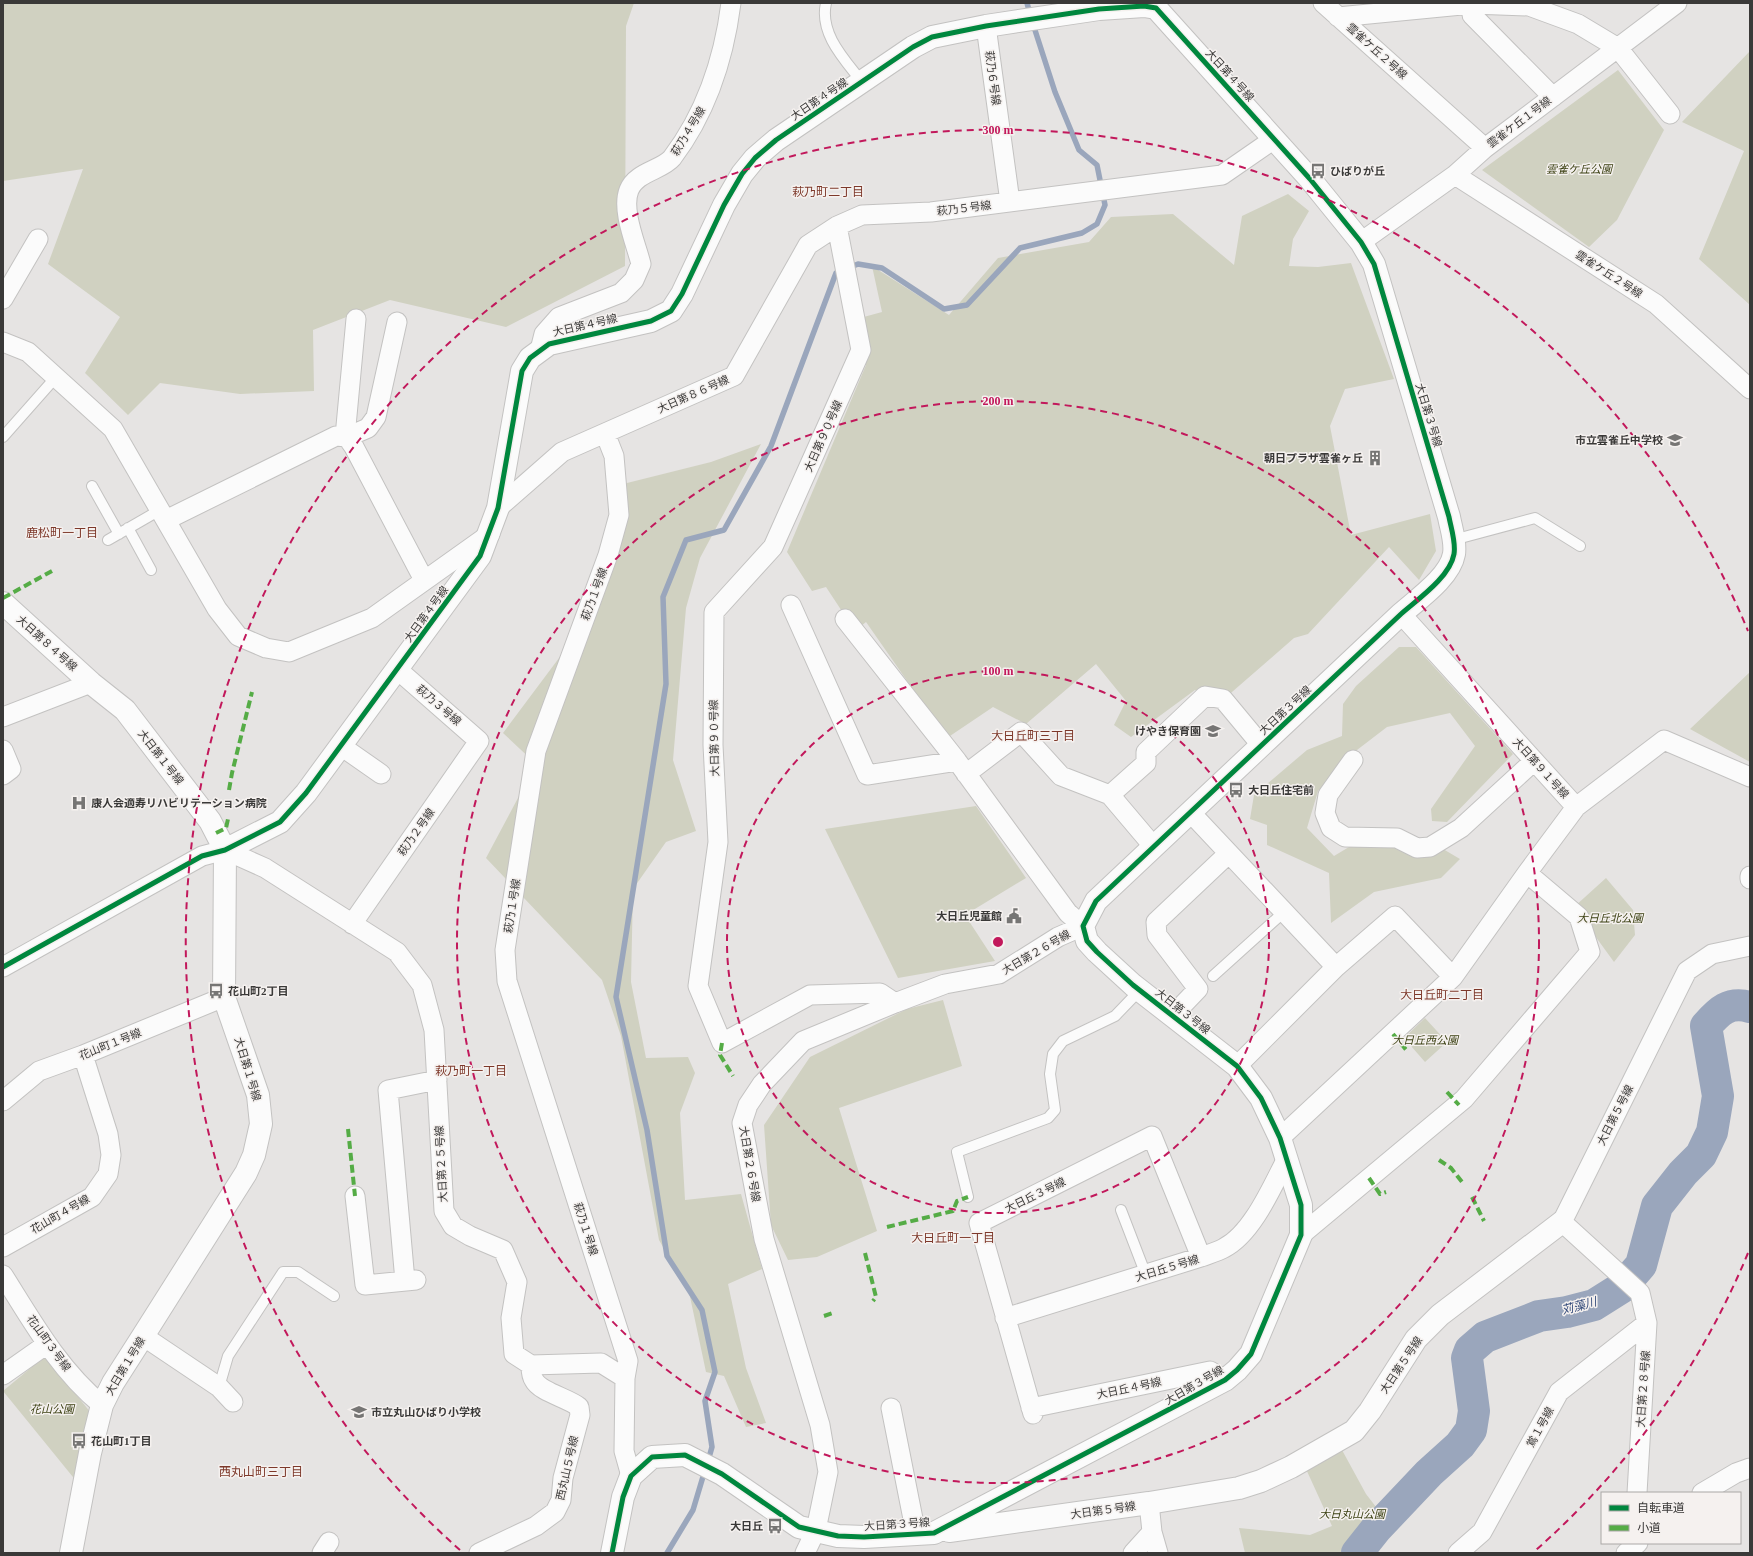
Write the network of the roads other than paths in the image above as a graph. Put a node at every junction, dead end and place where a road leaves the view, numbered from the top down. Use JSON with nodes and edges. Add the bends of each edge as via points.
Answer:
{"nodes":[{"id":1,"x":731,"y":3,"type":"edge"},
{"id":2,"x":826,"y":3,"type":"edge"},
{"id":3,"x":1322,"y":3,"type":"edge"},
{"id":4,"x":1677,"y":3,"type":"edge"},
{"id":5,"x":1472,"y":4,"type":"edge"},
{"id":6,"x":1155,"y":5,"type":"edge"},
{"id":7,"x":1338,"y":16,"type":"junction"},
{"id":8,"x":986,"y":26,"type":"junction"},
{"id":9,"x":1618,"y":48,"type":"junction"},
{"id":10,"x":862,"y":82,"type":"junction"},
{"id":11,"x":1553,"y":97,"type":"junction"},
{"id":12,"x":1670,"y":114,"type":"dead end"},
{"id":13,"x":1274,"y":139,"type":"junction"},
{"id":14,"x":1485,"y":148,"type":"junction"},
{"id":15,"x":1455,"y":175,"type":"junction"},
{"id":16,"x":1010,"y":202,"type":"junction"},
{"id":17,"x":837,"y":226,"type":"junction"},
{"id":18,"x":38,"y":239,"type":"dead end"},
{"id":19,"x":1361,"y":242,"type":"junction"},
{"id":20,"x":3,"y":299,"type":"edge"},
{"id":21,"x":356,"y":319,"type":"dead end"},
{"id":22,"x":396,"y":322,"type":"dead end"},
{"id":23,"x":3,"y":342,"type":"edge"},
{"id":24,"x":540,"y":350,"type":"junction"},
{"id":25,"x":56,"y":377,"type":"junction"},
{"id":26,"x":1750,"y":389,"type":"edge"},
{"id":27,"x":605,"y":433,"type":"junction"},
{"id":28,"x":3,"y":437,"type":"edge"},
{"id":29,"x":347,"y":437,"type":"junction"},
{"id":30,"x":92,"y":486,"type":"dead end"},
{"id":31,"x":498,"y":508,"type":"junction"},
{"id":32,"x":163,"y":515,"type":"junction"},
{"id":33,"x":128,"y":528,"type":"junction"},
{"id":34,"x":119,"y":534,"type":"junction"},
{"id":35,"x":490,"y":534,"type":"junction"},
{"id":36,"x":108,"y":540,"type":"dead end"},
{"id":37,"x":1453,"y":540,"type":"junction"},
{"id":38,"x":1580,"y":546,"type":"dead end"},
{"id":39,"x":151,"y":570,"type":"dead end"},
{"id":40,"x":424,"y":580,"type":"junction"},
{"id":41,"x":3,"y":603,"type":"edge"},
{"id":42,"x":791,"y":605,"type":"dead end"},
{"id":43,"x":1401,"y":614,"type":"junction"},
{"id":44,"x":845,"y":619,"type":"dead end"},
{"id":45,"x":398,"y":670,"type":"junction"},
{"id":46,"x":91,"y":683,"type":"junction"},
{"id":47,"x":3,"y":717,"type":"edge"},
{"id":48,"x":479,"y":741,"type":"joint"},
{"id":49,"x":341,"y":746,"type":"junction"},
{"id":50,"x":1262,"y":746,"type":"junction"},
{"id":51,"x":3,"y":750,"type":"edge"},
{"id":52,"x":1353,"y":760,"type":"dead end"},
{"id":53,"x":1534,"y":761,"type":"junction"},
{"id":54,"x":961,"y":768,"type":"junction"},
{"id":55,"x":382,"y":774,"type":"dead end"},
{"id":56,"x":3,"y":775,"type":"edge"},
{"id":57,"x":1750,"y":777,"type":"edge"},
{"id":58,"x":1110,"y":795,"type":"junction"},
{"id":59,"x":1576,"y":807,"type":"junction"},
{"id":60,"x":1191,"y":813,"type":"junction"},
{"id":61,"x":1154,"y":847,"type":"junction"},
{"id":62,"x":225,"y":850,"type":"junction"},
{"id":63,"x":1228,"y":854,"type":"junction"},
{"id":64,"x":1527,"y":873,"type":"junction"},
{"id":65,"x":1284,"y":912,"type":"junction"},
{"id":66,"x":352,"y":924,"type":"junction"},
{"id":67,"x":1082,"y":926,"type":"junction"},
{"id":68,"x":1750,"y":946,"type":"edge"},
{"id":69,"x":3,"y":967,"type":"edge"},
{"id":70,"x":1336,"y":967,"type":"junction"},
{"id":71,"x":1213,"y":976,"type":"dead end"},
{"id":72,"x":1453,"y":977,"type":"junction"},
{"id":73,"x":1140,"y":990,"type":"junction"},
{"id":74,"x":224,"y":997,"type":"junction"},
{"id":75,"x":895,"y":1002,"type":"junction"},
{"id":76,"x":1173,"y":1015,"type":"junction"},
{"id":77,"x":83,"y":1055,"type":"junction"},
{"id":78,"x":1236,"y":1066,"type":"junction"},
{"id":79,"x":437,"y":1080,"type":"junction"},
{"id":80,"x":3,"y":1101,"type":"edge"},
{"id":81,"x":1280,"y":1138,"type":"junction"},
{"id":82,"x":1286,"y":1160,"type":"junction"},
{"id":83,"x":355,"y":1196,"type":"dead end"},
{"id":84,"x":968,"y":1197,"type":"dead end"},
{"id":85,"x":1121,"y":1210,"type":"dead end"},
{"id":86,"x":1562,"y":1222,"type":"junction"},
{"id":87,"x":1300,"y":1235,"type":"junction"},
{"id":88,"x":3,"y":1247,"type":"edge"},
{"id":89,"x":1201,"y":1257,"type":"junction"},
{"id":90,"x":3,"y":1275,"type":"edge"},
{"id":91,"x":1146,"y":1275,"type":"junction"},
{"id":92,"x":334,"y":1296,"type":"dead end"},
{"id":93,"x":1005,"y":1318,"type":"junction"},
{"id":94,"x":1647,"y":1323,"type":"junction"},
{"id":95,"x":143,"y":1336,"type":"junction"},
{"id":96,"x":47,"y":1344,"type":"junction"},
{"id":97,"x":531,"y":1365,"type":"junction"},
{"id":98,"x":3,"y":1375,"type":"edge"},
{"id":99,"x":625,"y":1378,"type":"junction"},
{"id":100,"x":1225,"y":1380,"type":"junction"},
{"id":101,"x":219,"y":1387,"type":"junction"},
{"id":102,"x":233,"y":1402,"type":"dead end"},
{"id":103,"x":102,"y":1405,"type":"junction"},
{"id":104,"x":890,"y":1408,"type":"dead end"},
{"id":105,"x":1032,"y":1411,"type":"joint"},
{"id":106,"x":1750,"y":1468,"type":"edge"},
{"id":107,"x":631,"y":1476,"type":"junction"},
{"id":108,"x":1636,"y":1492,"type":"edge"},
{"id":109,"x":1704,"y":1492,"type":"edge"},
{"id":110,"x":1149,"y":1503,"type":"junction"},
{"id":111,"x":816,"y":1530,"type":"junction"},
{"id":112,"x":925,"y":1533,"type":"junction"},
{"id":113,"x":1156,"y":1544,"type":"edge"},
{"id":114,"x":71,"y":1553,"type":"edge"},
{"id":115,"x":479,"y":1553,"type":"edge"},
{"id":116,"x":612,"y":1553,"type":"edge"},
{"id":117,"x":805,"y":1553,"type":"edge"},
{"id":118,"x":1133,"y":1553,"type":"edge"},
{"id":119,"x":1458,"y":1553,"type":"edge"}],
"edges":[{"from":1,"to":24,"type":"street","name":"萩乃４号線","via":[[720,60],[704,107],[671,159],[639,177],[629,190],[626,210],[641,264],[634,280],[621,293],[559,317],[544,334]]},
{"from":2,"to":10,"type":"lane","via":[[824,12],[830,38]]},
{"from":3,"to":7,"type":"street","name":"雲雀ケ丘２号線"},
{"from":4,"to":9,"type":"street","name":"雲雀ケ丘１号線"},
{"from":5,"to":7,"type":"street"},
{"from":5,"to":9,"type":"street","via":[[1529,6],[1578,24]]},
{"from":5,"to":11,"type":"street","via":[[1472,15]]},
{"from":6,"to":8,"type":"street","name":"大日第４号線","via":[[1100,9]]},
{"from":6,"to":13,"type":"street","name":"大日第４号線"},
{"from":7,"to":14,"type":"street","name":"雲雀ケ丘２号線"},
{"from":8,"to":10,"type":"street","name":"大日第４号線","via":[[932,37]]},
{"from":8,"to":16,"type":"street","name":"萩乃６号線"},
{"from":9,"to":11,"type":"street","name":"雲雀ケ丘１号線"},
{"from":9,"to":12,"type":"street"},
{"from":10,"to":24,"type":"street","name":"大日第４号線","via":[[776,140],[751,163],[724,206],[682,294],[671,310],[651,321],[549,344]]},
{"from":11,"to":14,"type":"street","name":"雲雀ケ丘１号線"},
{"from":13,"to":16,"type":"street","name":"萩乃５号線","via":[[1222,175]]},
{"from":13,"to":19,"type":"street","name":"大日第４号線"},
{"from":14,"to":15,"type":"street","name":"雲雀ケ丘１号線"},
{"from":15,"to":19,"type":"street","name":"雲雀ケ丘１号線"},
{"from":15,"to":26,"type":"street","name":"雲雀ケ丘２号線","via":[[1656,304]]},
{"from":16,"to":17,"type":"street","name":"萩乃５号線","via":[[931,212],[862,215]]},
{"from":17,"to":27,"type":"street","name":"大日第８６号線","via":[[808,245],[734,376]]},
{"from":17,"to":75,"type":"street","name":"大日第９０号線","via":[[861,350],[773,547],[714,612],[713,745],[718,842],[698,986],[722,1043],[810,995],[880,993]]},
{"from":18,"to":20,"type":"street"},
{"from":19,"to":37,"type":"street","name":"大日第３号線","via":[[1374,264],[1449,517]]},
{"from":21,"to":29,"type":"street"},
{"from":22,"to":29,"type":"street","via":[[376,417],[368,428]]},
{"from":23,"to":25,"type":"street","via":[[28,352]]},
{"from":24,"to":31,"type":"street","name":"大日第４号線","via":[[530,358],[522,371]]},
{"from":25,"to":28,"type":"lane"},
{"from":25,"to":32,"type":"street","via":[[113,428]]},
{"from":27,"to":31,"type":"street","name":"大日第８６号線","via":[[562,452]]},
{"from":27,"to":99,"type":"street","name":"萩乃１号線","via":[[614,456],[618,515],[608,555],[536,751],[505,950],[507,981],[628,1361]]},
{"from":29,"to":32,"type":"street","via":[[336,436]]},
{"from":29,"to":40,"type":"street"},
{"from":30,"to":34,"type":"lane"},
{"from":31,"to":35,"type":"street","name":"大日第４号線"},
{"from":32,"to":33,"type":"lane"},
{"from":32,"to":40,"type":"street","via":[[217,609],[238,636],[266,648],[289,652],[372,618]]},
{"from":33,"to":34,"type":"lane"},
{"from":33,"to":39,"type":"lane"},
{"from":34,"to":36,"type":"lane"},
{"from":35,"to":40,"type":"street"},
{"from":35,"to":45,"type":"street","name":"大日第４号線","via":[[468,575]]},
{"from":37,"to":38,"type":"lane","via":[[1535,518]]},
{"from":37,"to":43,"type":"street","name":"大日第３号線","via":[[1454,553],[1450,566],[1439,580]]},
{"from":41,"to":46,"type":"street","name":"大日第８４号線"},
{"from":42,"to":54,"type":"street","via":[[867,775]]},
{"from":43,"to":50,"type":"street","name":"大日第３号線"},
{"from":43,"to":53,"type":"street","name":"大日第９１号線"},
{"from":44,"to":54,"type":"street"},
{"from":45,"to":48,"type":"street","name":"萩乃３号線"},
{"from":45,"to":49,"type":"street","name":"大日第４号線"},
{"from":46,"to":47,"type":"street"},
{"from":46,"to":62,"type":"street","name":"大日第１号線","via":[[125,710],[210,821]]},
{"from":48,"to":66,"type":"street","name":"萩乃２号線"},
{"from":49,"to":55,"type":"street"},
{"from":49,"to":62,"type":"street","name":"大日第４号線","via":[[306,794],[280,822]]},
{"from":50,"to":58,"type":"street","via":[[1223,699],[1205,696],[1146,752],[1146,763]]},
{"from":50,"to":60,"type":"street","name":"大日第３号線"},
{"from":51,"to":56,"type":"street","via":[[11,769]]},
{"from":52,"to":53,"type":"street","via":[[1328,795],[1326,813],[1331,828],[1345,837],[1397,838],[1417,848],[1430,847],[1461,828]]},
{"from":53,"to":59,"type":"street","name":"大日第９１号線"},
{"from":54,"to":58,"type":"street","via":[[1021,732],[1061,776]]},
{"from":54,"to":67,"type":"street","via":[[1068,913]]},
{"from":57,"to":59,"type":"street","name":"大日第９１号線","via":[[1664,740]]},
{"from":58,"to":61,"type":"street"},
{"from":59,"to":64,"type":"street"},
{"from":60,"to":61,"type":"street","name":"大日第３号線"},
{"from":60,"to":63,"type":"street"},
{"from":61,"to":67,"type":"street","name":"大日第３号線","via":[[1096,901]]},
{"from":62,"to":66,"type":"street","name":"大日第２５号線","via":[[265,868]]},
{"from":62,"to":69,"type":"street","via":[[202,856]]},
{"from":62,"to":74,"type":"street","name":"大日第１号線"},
{"from":63,"to":65,"type":"street"},
{"from":63,"to":76,"type":"street","via":[[1156,922],[1157,935],[1198,989]]},
{"from":64,"to":72,"type":"street"},
{"from":64,"to":87,"type":"street","via":[[1579,917],[1590,952],[1464,1100]]},
{"from":65,"to":70,"type":"street"},
{"from":65,"to":71,"type":"lane"},
{"from":66,"to":79,"type":"street","name":"大日第２５号線","via":[[397,952],[422,985],[434,1030]]},
{"from":67,"to":73,"type":"street","name":"大日第３号線","via":[[1087,941],[1096,952]]},
{"from":67,"to":75,"type":"street","name":"大日第２６号線","via":[[1058,937],[999,974],[944,984]]},
{"from":68,"to":86,"type":"street","name":"大日第５号線","via":[[1712,954],[1687,971]]},
{"from":70,"to":72,"type":"street","via":[[1395,916]]},
{"from":70,"to":78,"type":"street"},
{"from":72,"to":81,"type":"street"},
{"from":73,"to":76,"type":"street","name":"大日第３号線"},
{"from":73,"to":84,"type":"lane","via":[[1115,1016],[1063,1041],[1053,1054],[1050,1074],[1055,1110],[1048,1118],[957,1152]]},
{"from":74,"to":77,"type":"street","name":"花山町１号線"},
{"from":74,"to":95,"type":"street","name":"大日第１号線","via":[[258,1095],[261,1124],[258,1140],[246,1173]]},
{"from":75,"to":111,"type":"street","name":"大日第２６号線","via":[[803,1041],[762,1084],[748,1105],[742,1123],[764,1239],[820,1425],[828,1472]]},
{"from":76,"to":78,"type":"street","name":"大日第３号線"},
{"from":77,"to":80,"type":"street","name":"花山町１号線","via":[[39,1071]]},
{"from":77,"to":88,"type":"street","name":"花山町４号線","via":[[108,1134],[111,1155],[108,1174],[92,1197]]},
{"from":78,"to":81,"type":"street","name":"大日第３号線","via":[[1261,1098]]},
{"from":79,"to":83,"type":"street","via":[[388,1090],[410,1281],[364,1285]]},
{"from":79,"to":97,"type":"street","name":"大日第２５号線","via":[[444,1211],[453,1226],[503,1250],[517,1282],[511,1318],[514,1354]]},
{"from":81,"to":82,"type":"street","name":"大日第３号線"},
{"from":82,"to":87,"type":"street","name":"大日第３号線","via":[[1302,1205]]},
{"from":82,"to":89,"type":"street","name":"大日丘５号線","via":[[1262,1206],[1245,1231],[1225,1248]]},
{"from":85,"to":91,"type":"lane"},
{"from":86,"to":94,"type":"street","name":"大日第２８号線","via":[[1640,1293]]},
{"from":86,"to":110,"type":"street","name":"大日第５号線","via":[[1440,1315],[1416,1339],[1370,1411],[1354,1431],[1291,1467],[1260,1481],[1239,1488]]},
{"from":87,"to":100,"type":"street","name":"大日第３号線","via":[[1250,1354]]},
{"from":89,"to":91,"type":"street","name":"大日丘５号線"},
{"from":89,"to":93,"type":"street","name":"大日丘３号線","via":[[1152,1136],[979,1222]]},
{"from":90,"to":96,"type":"street","name":"花山町３号線"},
{"from":91,"to":93,"type":"street","name":"大日丘５号線"},
{"from":92,"to":101,"type":"lane","via":[[298,1272],[283,1272],[228,1356]]},
{"from":93,"to":105,"type":"street","name":"大日丘３号線"},
{"from":94,"to":108,"type":"street","name":"大日第２８号線"},
{"from":94,"to":119,"type":"street","name":"鴬１号線","via":[[1559,1392],[1482,1532]]},
{"from":95,"to":101,"type":"street"},
{"from":95,"to":103,"type":"street","name":"大日第１号線"},
{"from":96,"to":98,"type":"street"},
{"from":96,"to":103,"type":"street","name":"花山町３号線","via":[[84,1390]]},
{"from":97,"to":99,"type":"street","via":[[601,1363]]},
{"from":97,"to":115,"type":"street","name":"西丸山５号線","via":[[533,1379],[538,1386],[579,1407],[580,1415],[563,1478],[560,1500],[555,1512],[536,1526]]},
{"from":99,"to":107,"type":"street","via":[[624,1451]]},
{"from":100,"to":105,"type":"street","name":"大日丘４号線","via":[[1210,1371]]},
{"from":100,"to":112,"type":"street","name":"大日第３号線"},
{"from":101,"to":102,"type":"street"},
{"from":103,"to":114,"type":"street","name":"大日第１号線"},
{"from":104,"to":112,"type":"street"},
{"from":106,"to":109,"type":"street","via":[[1736,1473]]},
{"from":107,"to":111,"type":"street","name":"大日第３号線","via":[[652,1457],[685,1455],[718,1471],[799,1527]]},
{"from":107,"to":116,"type":"street","via":[[622,1497]]},
{"from":110,"to":112,"type":"street","name":"大日第５号線"},
{"from":110,"to":113,"type":"street"},
{"from":111,"to":112,"type":"street","name":"大日第３号線","via":[[864,1537]]},
{"from":111,"to":117,"type":"street","name":"大日第２６号線"},
{"from":113,"to":118,"type":"street"}]}
